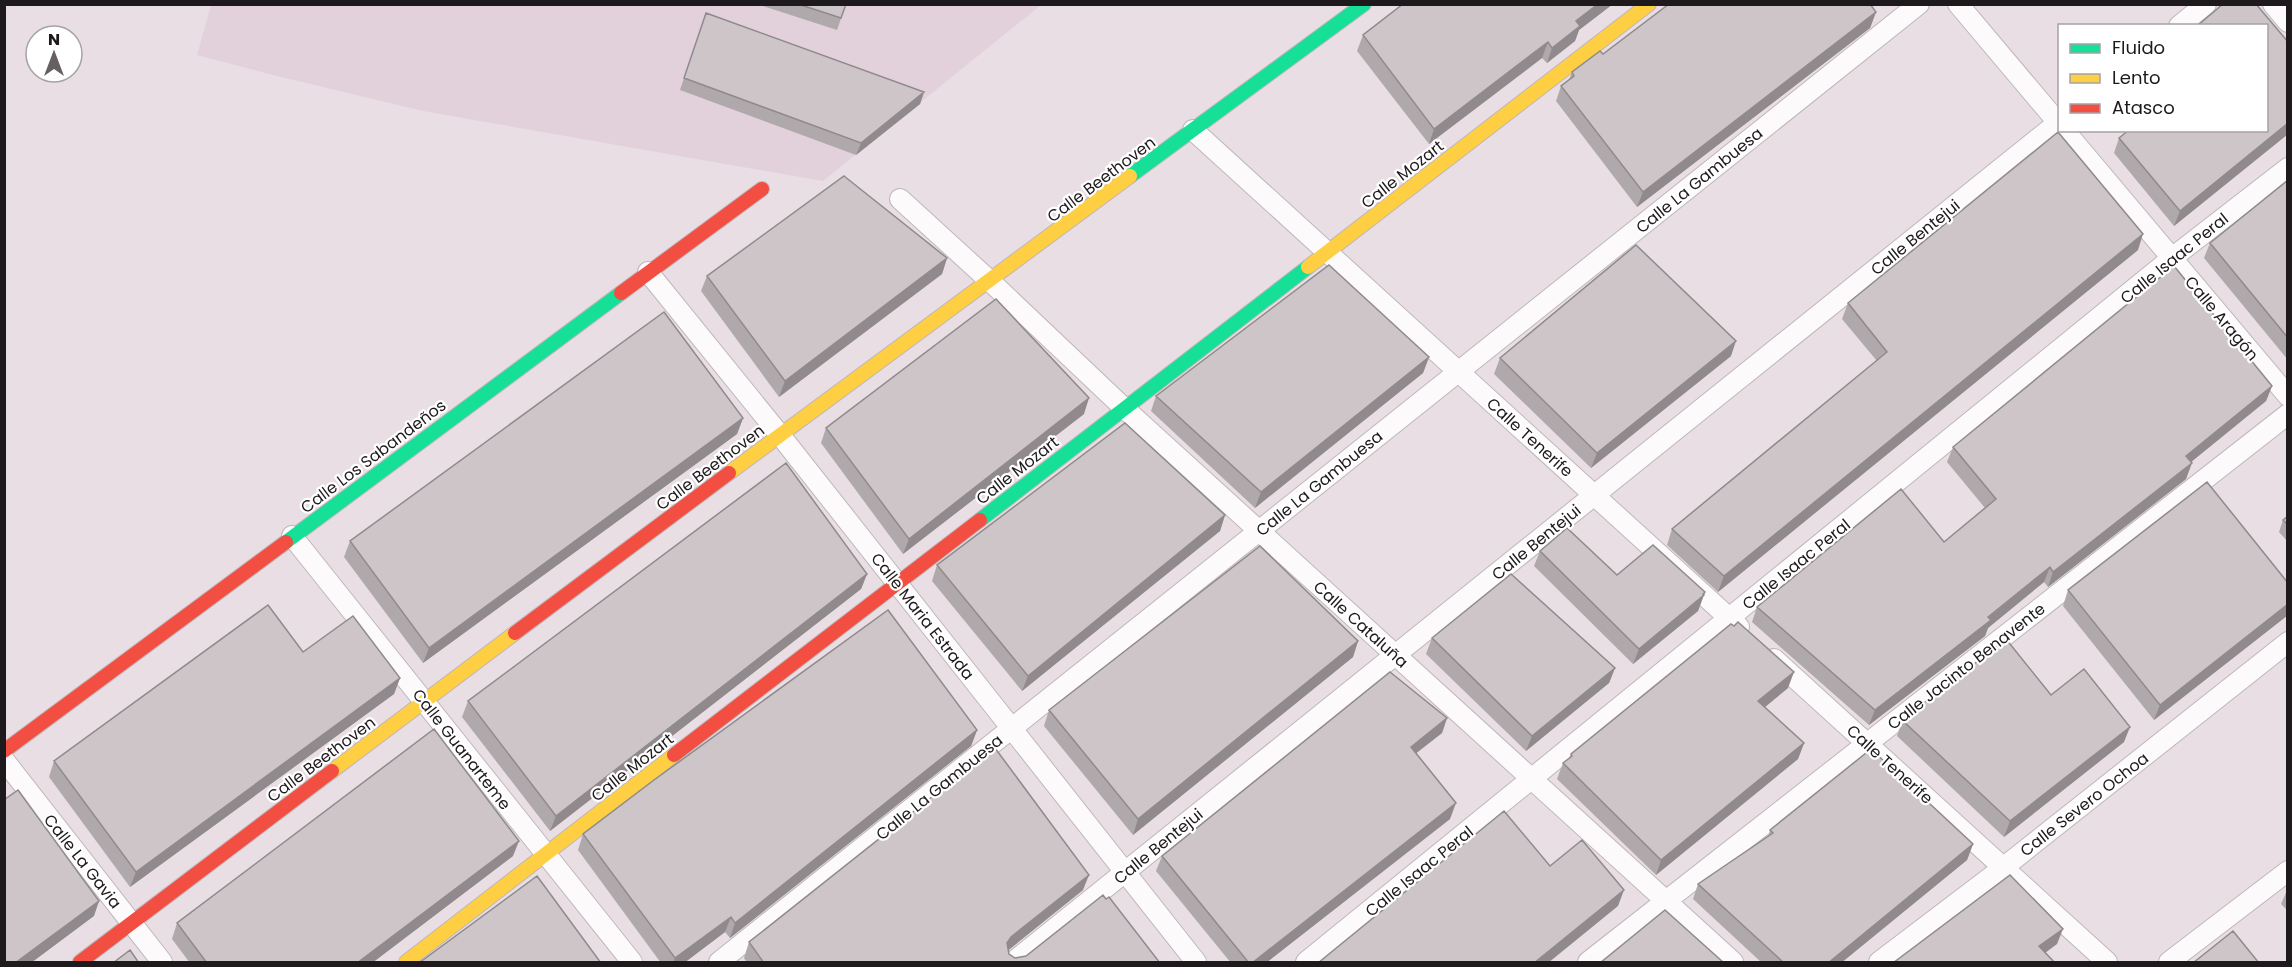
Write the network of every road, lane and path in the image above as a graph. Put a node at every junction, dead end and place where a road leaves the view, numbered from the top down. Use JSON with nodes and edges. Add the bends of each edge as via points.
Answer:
{"nodes":[{"id":1,"x":1364,"y":4,"type":"edge"},
{"id":2,"x":1649,"y":4,"type":"edge"},
{"id":3,"x":1919,"y":4,"type":"edge"},
{"id":4,"x":1958,"y":4,"type":"edge"},
{"id":5,"x":2206,"y":4,"type":"edge"},
{"id":6,"x":2273,"y":4,"type":"edge"},
{"id":7,"x":2288,"y":22,"type":"edge"},
{"id":8,"x":2181,"y":24,"type":"edge"},
{"id":9,"x":2058,"y":123,"type":"edge"},
{"id":10,"x":2058,"y":127,"type":"edge"},
{"id":11,"x":1193,"y":130,"type":"junction"},
{"id":12,"x":2066,"y":132,"type":"edge"},
{"id":13,"x":2288,"y":168,"type":"edge"},
{"id":14,"x":762,"y":189,"type":"dead end"},
{"id":15,"x":900,"y":199,"type":"dead end"},
{"id":16,"x":1327,"y":252,"type":"junction"},
{"id":17,"x":2172,"y":258,"type":"junction"},
{"id":18,"x":648,"y":272,"type":"junction"},
{"id":19,"x":991,"y":282,"type":"junction"},
{"id":20,"x":1458,"y":372,"type":"junction"},
{"id":21,"x":2288,"y":396,"type":"edge"},
{"id":22,"x":1125,"y":409,"type":"junction"},
{"id":23,"x":2288,"y":414,"type":"edge"},
{"id":24,"x":780,"y":435,"type":"junction"},
{"id":25,"x":1594,"y":495,"type":"junction"},
{"id":26,"x":1259,"y":531,"type":"junction"},
{"id":27,"x":292,"y":536,"type":"junction"},
{"id":28,"x":897,"y":584,"type":"junction"},
{"id":29,"x":1730,"y":618,"type":"junction"},
{"id":30,"x":2288,"y":642,"type":"edge"},
{"id":31,"x":1395,"y":655,"type":"junction"},
{"id":32,"x":424,"y":701,"type":"junction"},
{"id":33,"x":1012,"y":729,"type":"junction"},
{"id":34,"x":1868,"y":743,"type":"junction"},
{"id":35,"x":4,"y":751,"type":"edge"},
{"id":36,"x":4,"y":760,"type":"edge"},
{"id":37,"x":1532,"y":779,"type":"junction"},
{"id":38,"x":546,"y":854,"type":"junction"},
{"id":39,"x":2004,"y":867,"type":"junction"},
{"id":40,"x":2288,"y":871,"type":"edge"},
{"id":41,"x":1125,"y":872,"type":"junction"},
{"id":42,"x":1666,"y":901,"type":"junction"},
{"id":43,"x":132,"y":924,"type":"junction"},
{"id":44,"x":80,"y":963,"type":"edge"},
{"id":45,"x":162,"y":963,"type":"edge"},
{"id":46,"x":406,"y":963,"type":"edge"},
{"id":47,"x":632,"y":963,"type":"edge"},
{"id":48,"x":719,"y":963,"type":"edge"},
{"id":49,"x":1013,"y":963,"type":"edge"},
{"id":50,"x":1197,"y":963,"type":"edge"},
{"id":51,"x":1306,"y":963,"type":"edge"},
{"id":52,"x":1588,"y":963,"type":"edge"},
{"id":53,"x":1733,"y":963,"type":"edge"},
{"id":54,"x":1879,"y":963,"type":"edge"},
{"id":55,"x":2107,"y":963,"type":"edge"},
{"id":56,"x":2169,"y":963,"type":"edge"}],
"edges":[{"from":1,"to":11,"type":"street","name":"Calle Beethoven"},
{"from":2,"to":16,"type":"street","name":"Calle Mozart"},
{"from":3,"to":20,"type":"street","name":"Calle La Gambuesa"},
{"from":4,"to":9,"type":"street","name":"Calle Aragón"},
{"from":5,"to":8,"type":"street"},
{"from":6,"to":7,"type":"street"},
{"from":10,"to":25,"type":"street","name":"Calle Bentejui"},
{"from":11,"to":16,"type":"street","name":"Calle Tenerife"},
{"from":11,"to":19,"type":"street","name":"Calle Beethoven"},
{"from":12,"to":17,"type":"street","name":"Calle Aragón"},
{"from":13,"to":17,"type":"street","name":"Calle Isaac Peral"},
{"from":14,"to":18,"type":"street","name":"Calle Los Sabandeños"},
{"from":15,"to":19,"type":"street","name":"Calle Cataluña"},
{"from":16,"to":20,"type":"street","name":"Calle Tenerife"},
{"from":16,"to":22,"type":"street","name":"Calle Mozart"},
{"from":17,"to":21,"type":"street","name":"Calle Aragón"},
{"from":17,"to":29,"type":"street","name":"Calle Isaac Peral"},
{"from":18,"to":24,"type":"street","name":"Calle Maria Estrada"},
{"from":18,"to":27,"type":"street","name":"Calle Los Sabandeños"},
{"from":19,"to":22,"type":"street","name":"Calle Cataluña"},
{"from":19,"to":24,"type":"street","name":"Calle Beethoven"},
{"from":20,"to":25,"type":"street","name":"Calle Tenerife"},
{"from":20,"to":26,"type":"street","name":"Calle La Gambuesa"},
{"from":22,"to":26,"type":"street","name":"Calle Cataluña"},
{"from":22,"to":28,"type":"street","name":"Calle Mozart"},
{"from":23,"to":34,"type":"street","name":"Calle Jacinto Benavente"},
{"from":24,"to":28,"type":"street","name":"Calle Maria Estrada"},
{"from":24,"to":32,"type":"street","name":"Calle Beethoven"},
{"from":25,"to":29,"type":"street","name":"Calle Tenerife"},
{"from":25,"to":31,"type":"street","name":"Calle Bentejui"},
{"from":26,"to":31,"type":"street","name":"Calle Cataluña"},
{"from":26,"to":33,"type":"street","name":"Calle La Gambuesa"},
{"from":27,"to":32,"type":"street","name":"Calle Guanarteme"},
{"from":27,"to":35,"type":"street","name":"Calle Los Sabandeños"},
{"from":28,"to":33,"type":"street","name":"Calle Maria Estrada"},
{"from":28,"to":38,"type":"street","name":"Calle Mozart"},
{"from":29,"to":34,"type":"street","name":"Calle Tenerife"},
{"from":29,"to":37,"type":"street","name":"Calle Isaac Peral"},
{"from":30,"to":39,"type":"street","name":"Calle Severo Ochoa"},
{"from":31,"to":37,"type":"street","name":"Calle Cataluña"},
{"from":31,"to":41,"type":"street","name":"Calle Bentejui"},
{"from":32,"to":38,"type":"street","name":"Calle Guanarteme"},
{"from":32,"to":43,"type":"street","name":"Calle Beethoven"},
{"from":33,"to":41,"type":"street","name":"Calle Maria Estrada"},
{"from":33,"to":48,"type":"street","name":"Calle La Gambuesa"},
{"from":34,"to":39,"type":"street","name":"Calle Tenerife"},
{"from":34,"to":42,"type":"street","name":"Calle Jacinto Benavente"},
{"from":36,"to":43,"type":"street","name":"Calle La Gavia"},
{"from":37,"to":42,"type":"street","name":"Calle Cataluña"},
{"from":37,"to":51,"type":"street","name":"Calle Isaac Peral"},
{"from":38,"to":46,"type":"street","name":"Calle Mozart"},
{"from":38,"to":47,"type":"street","name":"Calle Guanarteme"},
{"from":39,"to":54,"type":"street","name":"Calle Severo Ochoa"},
{"from":39,"to":55,"type":"street","name":"Calle Tenerife"},
{"from":40,"to":56,"type":"street"},
{"from":41,"to":49,"type":"street","name":"Calle Bentejui"},
{"from":41,"to":50,"type":"street","name":"Calle Maria Estrada"},
{"from":42,"to":52,"type":"street","name":"Calle Jacinto Benavente"},
{"from":42,"to":53,"type":"street","name":"Calle Cataluña"},
{"from":43,"to":44,"type":"street","name":"Calle Beethoven"},
{"from":43,"to":45,"type":"street","name":"Calle La Gavia"}]}
